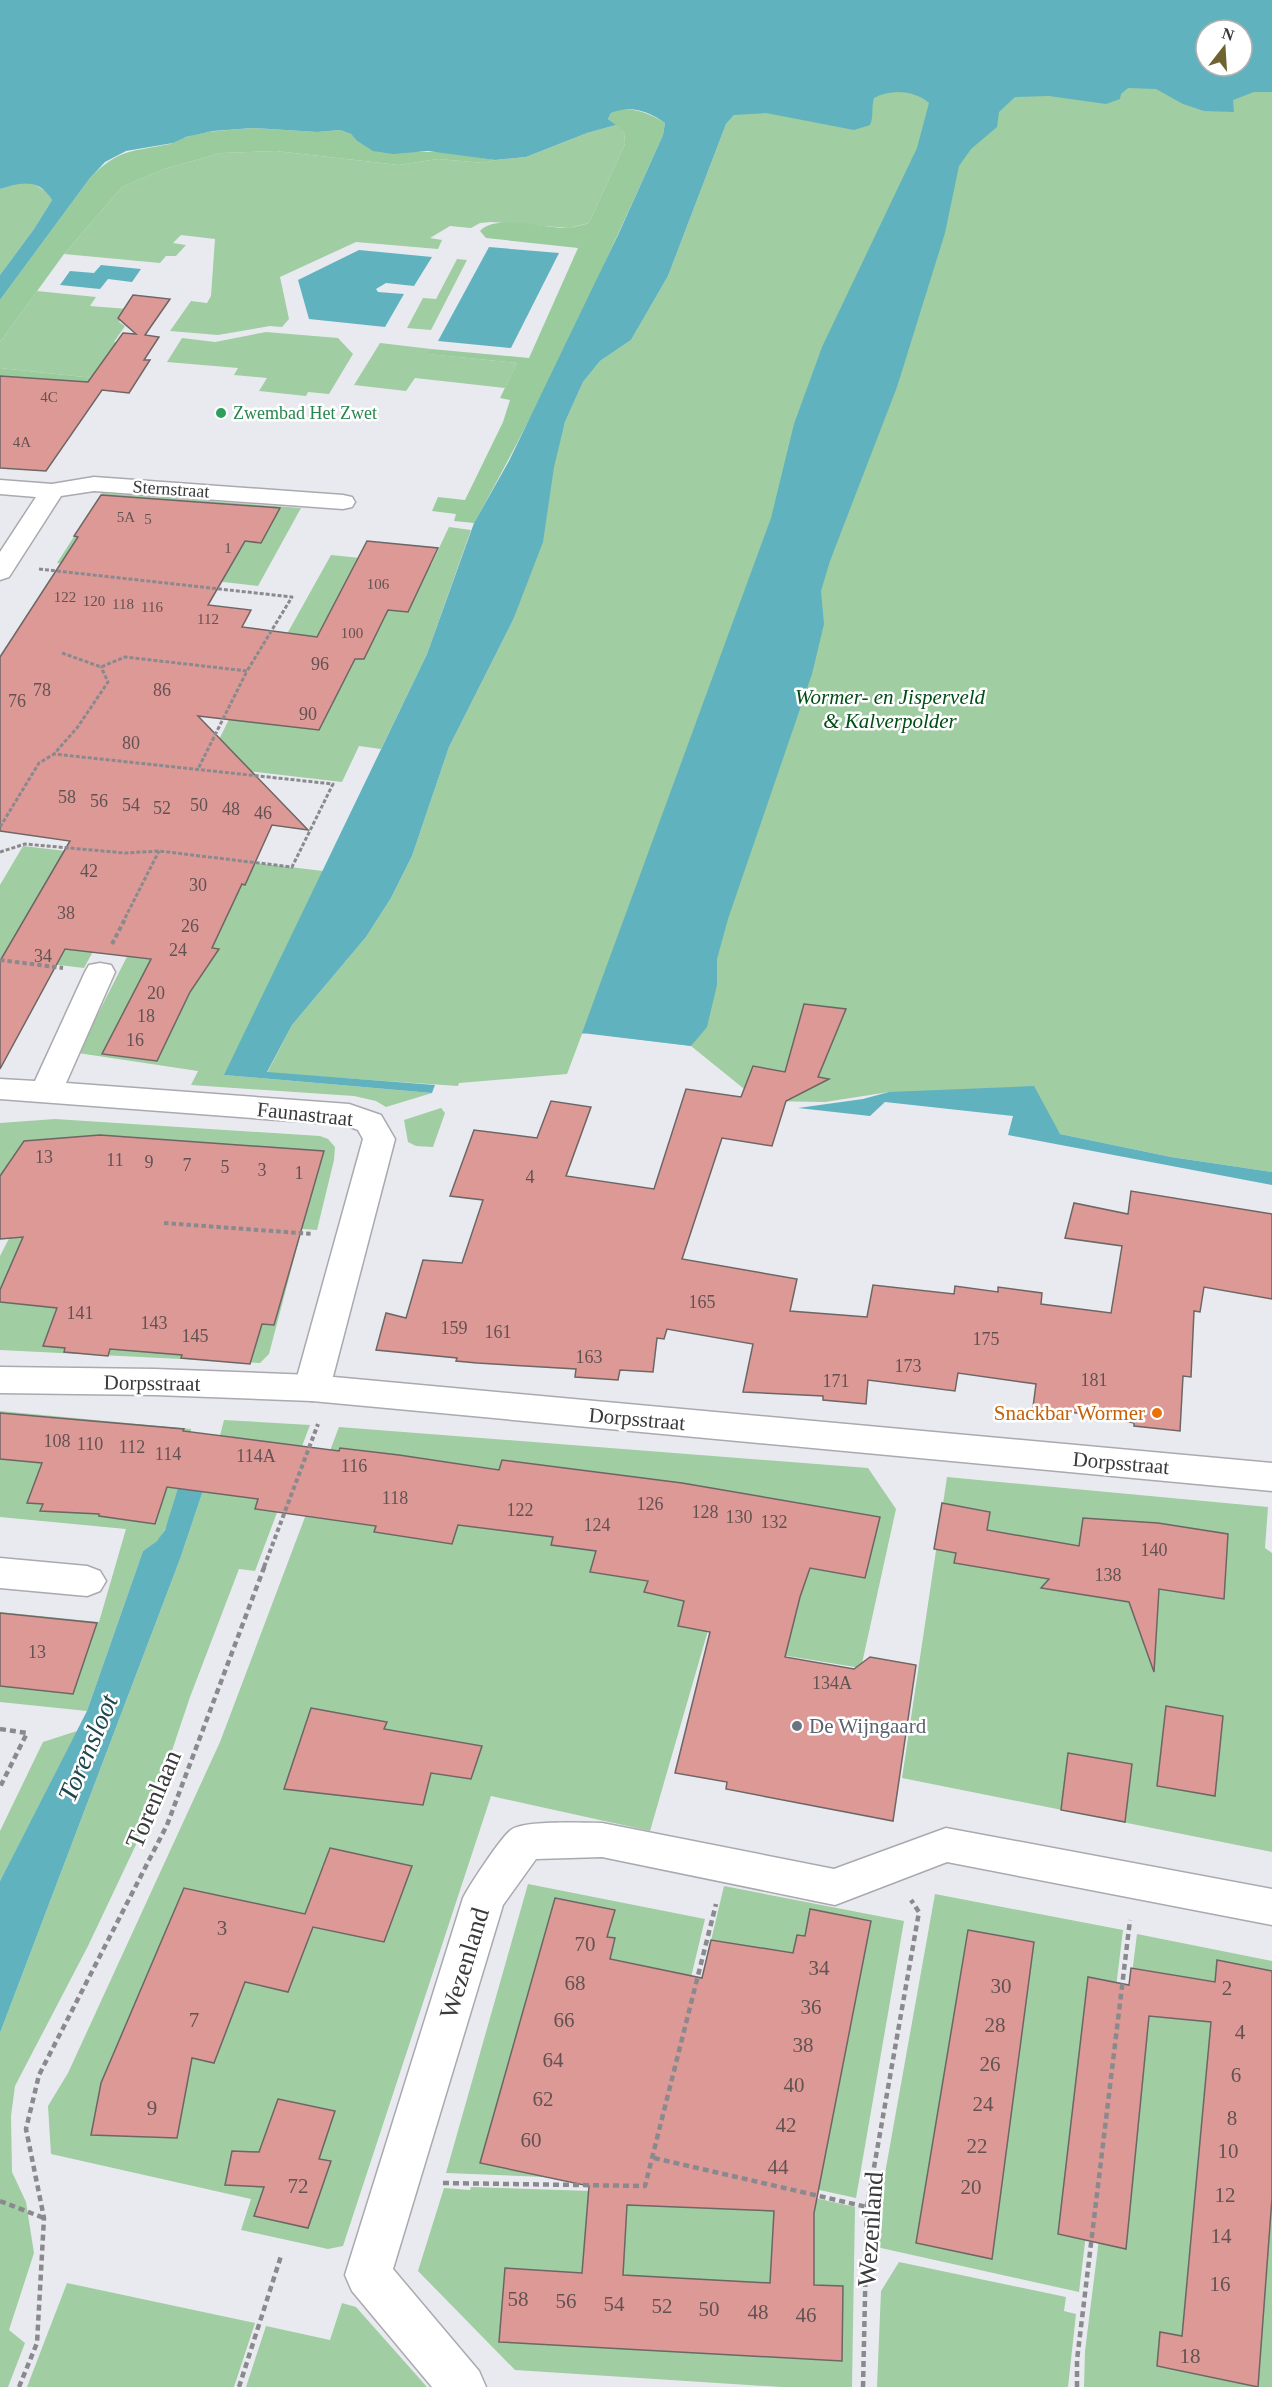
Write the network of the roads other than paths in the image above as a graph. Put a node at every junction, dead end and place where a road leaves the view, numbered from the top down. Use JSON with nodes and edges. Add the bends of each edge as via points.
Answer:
{"nodes":[{"id":1,"x":0,"y":487,"type":"edge"},
{"id":2,"x":52,"y":491,"type":"junction"},
{"id":3,"x":343,"y":502,"type":"dead end"},
{"id":4,"x":3,"y":569,"type":"edge"},
{"id":5,"x":100,"y":972,"type":"road end"},
{"id":6,"x":0,"y":1089,"type":"edge"},
{"id":7,"x":45,"y":1093,"type":"junction"},
{"id":8,"x":0,"y":1380,"type":"edge"},
{"id":9,"x":322,"y":1389,"type":"junction"},
{"id":10,"x":1272,"y":1477,"type":"edge"},
{"id":11,"x":0,"y":1573,"type":"edge"},
{"id":12,"x":87,"y":1581,"type":"dead end"},
{"id":13,"x":1272,"y":1907,"type":"edge"},
{"id":14,"x":462,"y":2387,"type":"edge"}],
"edges":[{"from":1,"to":2,"type":"street","name":"Sternstraat"},
{"from":2,"to":3,"type":"street","name":"Sternstraat","via":[[94,484]]},
{"from":2,"to":4,"type":"street"},
{"from":5,"to":7,"type":"street"},
{"from":6,"to":7,"type":"street","name":"Faunastraat"},
{"from":7,"to":9,"type":"street","name":"Faunastraat","via":[[350,1115],[370,1123],[379,1139],[353,1237]]},
{"from":8,"to":9,"type":"street","name":"Dorpsstraat"},
{"from":9,"to":10,"type":"street","name":"Dorpsstraat"},
{"from":11,"to":12,"type":"street"},
{"from":13,"to":14,"type":"street","name":"Wezenland","via":[[946,1845],[835,1887],[602,1840],[525,1842],[484,1898],[368,2275]]}]}
